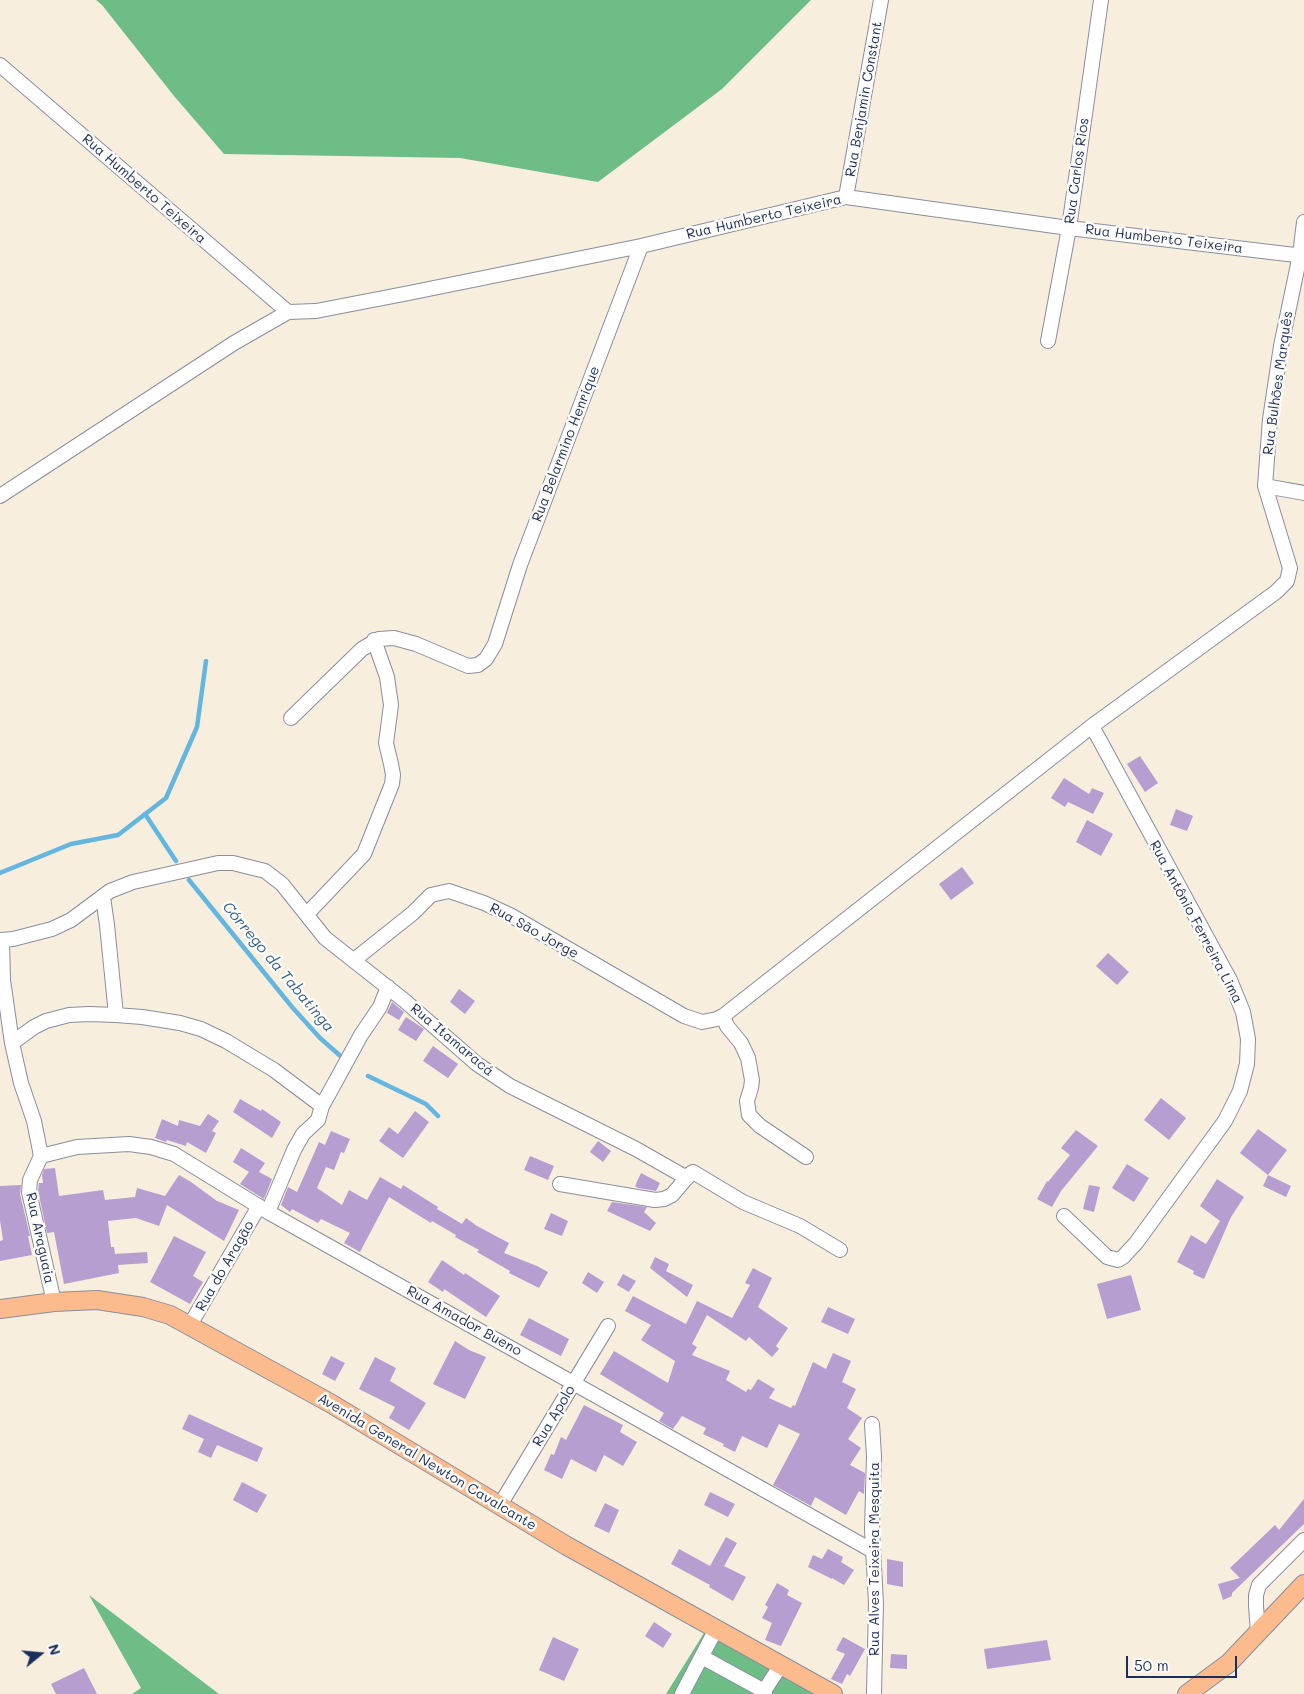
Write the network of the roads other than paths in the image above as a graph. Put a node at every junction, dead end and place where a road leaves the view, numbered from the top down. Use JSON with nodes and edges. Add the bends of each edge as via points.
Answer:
{"nodes":[{"id":1,"x":882,"y":0,"type":"edge"},
{"id":2,"x":1100,"y":0,"type":"edge"},
{"id":3,"x":0,"y":65,"type":"edge"},
{"id":4,"x":846,"y":197,"type":"junction"},
{"id":5,"x":1304,"y":222,"type":"edge"},
{"id":6,"x":1069,"y":228,"type":"junction"},
{"id":7,"x":641,"y":246,"type":"junction"},
{"id":8,"x":1302,"y":255,"type":"edge"},
{"id":9,"x":288,"y":312,"type":"junction"},
{"id":10,"x":1048,"y":340,"type":"dead end"},
{"id":11,"x":1265,"y":486,"type":"junction"},
{"id":12,"x":1304,"y":493,"type":"edge"},
{"id":13,"x":0,"y":496,"type":"edge"},
{"id":14,"x":374,"y":640,"type":"junction"},
{"id":15,"x":291,"y":718,"type":"dead end"},
{"id":16,"x":1092,"y":726,"type":"junction"},
{"id":17,"x":103,"y":896,"type":"junction"},
{"id":18,"x":307,"y":914,"type":"junction"},
{"id":19,"x":1,"y":940,"type":"edge"},
{"id":20,"x":354,"y":960,"type":"junction"},
{"id":21,"x":388,"y":987,"type":"junction"},
{"id":22,"x":116,"y":1015,"type":"junction"},
{"id":23,"x":723,"y":1016,"type":"junction"},
{"id":24,"x":12,"y":1043,"type":"junction"},
{"id":25,"x":322,"y":1106,"type":"junction"},
{"id":26,"x":41,"y":1156,"type":"junction"},
{"id":27,"x":806,"y":1157,"type":"dead end"},
{"id":28,"x":688,"y":1176,"type":"junction"},
{"id":29,"x":560,"y":1184,"type":"dead end"},
{"id":30,"x":264,"y":1209,"type":"junction"},
{"id":31,"x":1064,"y":1216,"type":"dead end"},
{"id":32,"x":840,"y":1250,"type":"dead end"},
{"id":33,"x":54,"y":1302,"type":"junction"},
{"id":34,"x":0,"y":1309,"type":"edge"},
{"id":35,"x":190,"y":1325,"type":"junction"},
{"id":36,"x":608,"y":1326,"type":"dead end"},
{"id":37,"x":574,"y":1383,"type":"junction"},
{"id":38,"x":872,"y":1424,"type":"dead end"},
{"id":39,"x":500,"y":1505,"type":"junction"},
{"id":40,"x":1304,"y":1540,"type":"edge"},
{"id":41,"x":873,"y":1551,"type":"junction"},
{"id":42,"x":1304,"y":1584,"type":"edge"},
{"id":43,"x":716,"y":1629,"type":"junction"},
{"id":44,"x":1258,"y":1633,"type":"junction"},
{"id":45,"x":702,"y":1657,"type":"junction"},
{"id":46,"x":781,"y":1666,"type":"junction"},
{"id":47,"x":765,"y":1693,"type":"edge"},
{"id":48,"x":682,"y":1694,"type":"edge"},
{"id":49,"x":833,"y":1694,"type":"edge"},
{"id":50,"x":874,"y":1694,"type":"edge"},
{"id":51,"x":1187,"y":1694,"type":"edge"}],
"edges":[{"from":1,"to":4,"type":"street","name":"Rua Benjamin Constant"},
{"from":2,"to":6,"type":"street","name":"Rua Carlos Rios"},
{"from":3,"to":9,"type":"street","name":"Rua Humberto Teixeira"},
{"from":4,"to":6,"type":"street","name":"Rua Humberto Teixeira"},
{"from":4,"to":7,"type":"street","name":"Rua Humberto Teixeira"},
{"from":5,"to":8,"type":"street","name":"Rua Bulhões Marquês"},
{"from":6,"to":8,"type":"street","name":"Rua Humberto Teixeira"},
{"from":6,"to":10,"type":"street","name":"Rua Carlos Rios"},
{"from":7,"to":9,"type":"street","name":"Rua Humberto Teixeira","via":[[409,294],[316,311]]},
{"from":7,"to":14,"type":"street","name":"Rua Belarmino Henrique","via":[[520,565],[495,644],[486,659],[474,666],[394,638]]},
{"from":8,"to":11,"type":"street","name":"Rua Bulhões Marquês","via":[[1281,346],[1270,420]]},
{"from":9,"to":13,"type":"street","name":"Rua Humberto Teixeira","via":[[234,343]]},
{"from":11,"to":12,"type":"street"},
{"from":11,"to":16,"type":"street","via":[[1289,560],[1287,581]]},
{"from":14,"to":15,"type":"street"},
{"from":14,"to":18,"type":"street","via":[[387,677],[391,705],[386,743],[392,764],[392,784],[364,854]]},
{"from":16,"to":23,"type":"street"},
{"from":16,"to":31,"type":"street","name":"Rua Antônio Ferreira Lima","via":[[1230,980],[1243,1012],[1248,1039],[1247,1064],[1240,1091],[1225,1121],[1123,1257],[1118,1260],[1107,1256]]},
{"from":17,"to":18,"type":"street","name":"Rua Itamaracá","via":[[133,882],[218,863],[233,863],[265,871],[282,884]]},
{"from":17,"to":19,"type":"street","name":"Rua Itamaracá","via":[[71,920],[52,929]]},
{"from":17,"to":22,"type":"street"},
{"from":18,"to":20,"type":"street","name":"Rua Itamaracá","via":[[325,938]]},
{"from":19,"to":24,"type":"street"},
{"from":20,"to":21,"type":"street","name":"Rua Itamaracá"},
{"from":20,"to":23,"type":"street","name":"Rua São Jorge","via":[[431,895],[449,891],[510,915],[684,1016],[702,1022]]},
{"from":21,"to":25,"type":"street","via":[[380,1007]]},
{"from":21,"to":28,"type":"street","name":"Rua Itamaracá","via":[[477,1064],[510,1086]]},
{"from":22,"to":24,"type":"street","via":[[57,1017],[34,1027]]},
{"from":22,"to":25,"type":"street","via":[[180,1023],[209,1033],[274,1070]]},
{"from":23,"to":27,"type":"street","via":[[748,1058],[752,1080],[747,1101],[749,1114],[760,1126]]},
{"from":24,"to":26,"type":"street"},
{"from":25,"to":30,"type":"street","via":[[318,1120],[294,1150]]},
{"from":26,"to":30,"type":"street","name":"Rua Amador Bueno","via":[[100,1145],[151,1147],[174,1154]]},
{"from":26,"to":33,"type":"street","name":"Rua Araguaia","via":[[30,1180],[29,1192]]},
{"from":28,"to":29,"type":"street","via":[[672,1195],[655,1200]]},
{"from":28,"to":32,"type":"street","name":"Rua Itamaracá","via":[[696,1172],[743,1202],[800,1226]]},
{"from":30,"to":35,"type":"street","name":"Rua do Aragão"},
{"from":30,"to":37,"type":"street","name":"Rua Amador Bueno"},
{"from":33,"to":34,"type":"main road","name":"Avenida General Newton Cavalcante"},
{"from":33,"to":35,"type":"main road","name":"Avenida General Newton Cavalcante","via":[[98,1300],[143,1307]]},
{"from":35,"to":39,"type":"main road","name":"Avenida General Newton Cavalcante","via":[[330,1403]]},
{"from":36,"to":37,"type":"street","name":"Rua Apolo"},
{"from":37,"to":39,"type":"street","name":"Rua Apolo"},
{"from":37,"to":41,"type":"street","name":"Rua Amador Bueno"},
{"from":38,"to":41,"type":"street","name":"Rua Alves Teixeira Mesquita"},
{"from":39,"to":43,"type":"main road","name":"Avenida General Newton Cavalcante","via":[[566,1546]]},
{"from":40,"to":44,"type":"street","via":[[1259,1585],[1256,1606]]},
{"from":41,"to":50,"type":"street","name":"Rua Alves Teixeira Mesquita","via":[[876,1597]]},
{"from":42,"to":44,"type":"main road"},
{"from":43,"to":45,"type":"street"},
{"from":43,"to":46,"type":"main road","name":"Avenida General Newton Cavalcante"},
{"from":44,"to":51,"type":"main road","via":[[1229,1663]]},
{"from":45,"to":47,"type":"street"},
{"from":45,"to":48,"type":"street"},
{"from":46,"to":47,"type":"street"},
{"from":46,"to":49,"type":"main road","name":"Avenida General Newton Cavalcante"}]}
